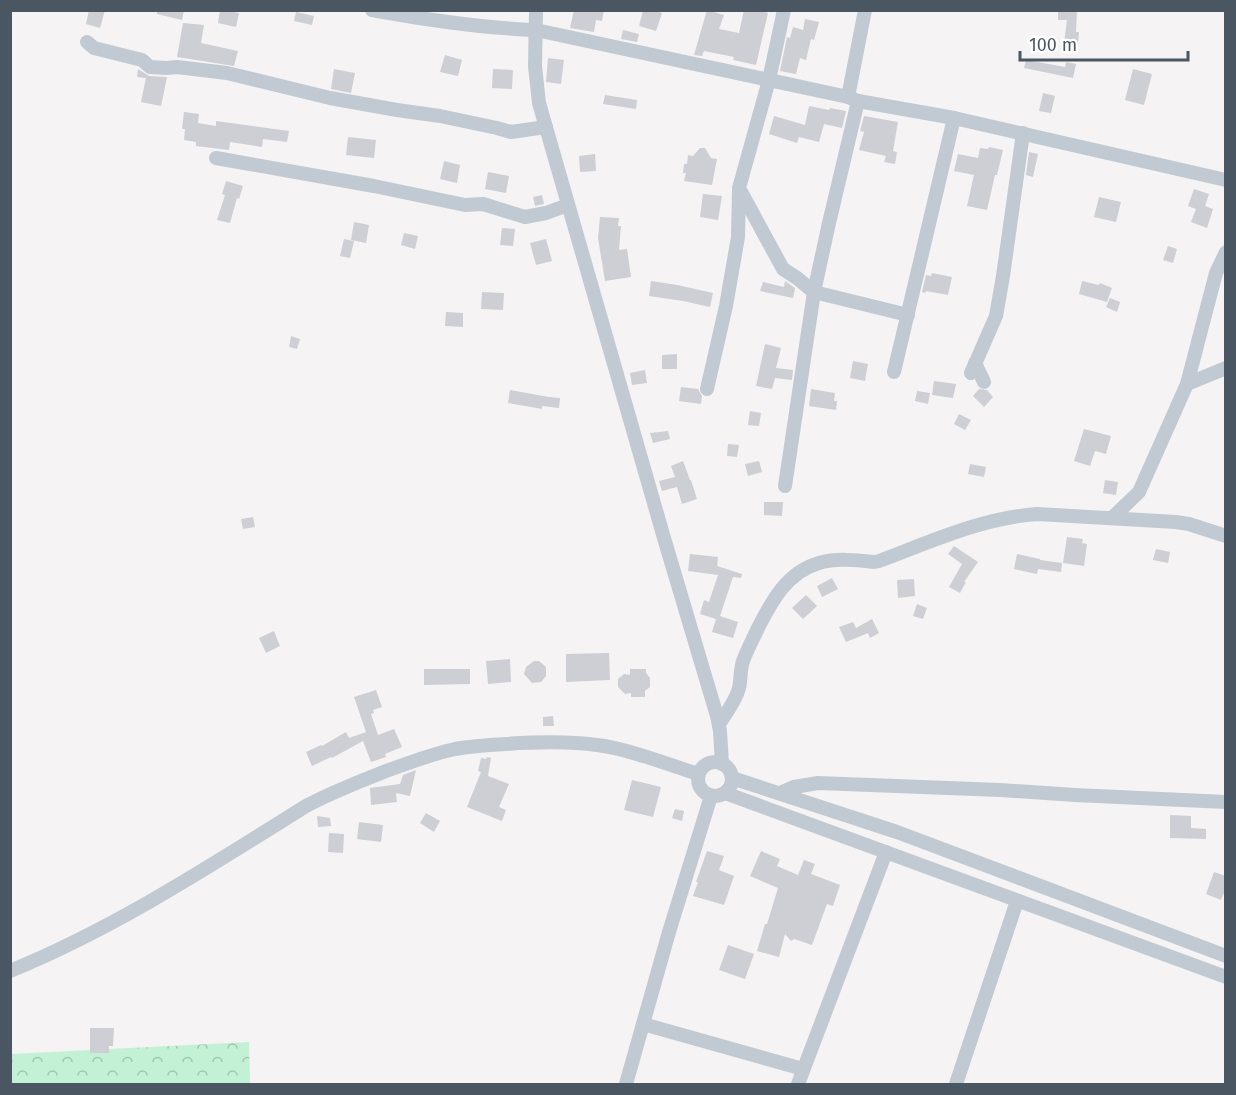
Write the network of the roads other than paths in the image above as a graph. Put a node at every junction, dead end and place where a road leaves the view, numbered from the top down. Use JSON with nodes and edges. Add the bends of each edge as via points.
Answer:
{"nodes":[{"id":1,"x":372,"y":10,"type":"edge"},
{"id":2,"x":536,"y":10,"type":"edge"},
{"id":3,"x":784,"y":10,"type":"edge"},
{"id":4,"x":866,"y":10,"type":"edge"},
{"id":5,"x":536,"y":30,"type":"junction"},
{"id":6,"x":87,"y":42,"type":"dead end"},
{"id":7,"x":769,"y":80,"type":"junction"},
{"id":8,"x":853,"y":99,"type":"junction"},
{"id":9,"x":954,"y":118,"type":"junction"},
{"id":10,"x":546,"y":127,"type":"junction"},
{"id":11,"x":1023,"y":134,"type":"junction"},
{"id":12,"x":216,"y":158,"type":"dead end"},
{"id":13,"x":1226,"y":180,"type":"edge"},
{"id":14,"x":739,"y":188,"type":"junction"},
{"id":15,"x":568,"y":205,"type":"junction"},
{"id":16,"x":1226,"y":252,"type":"edge"},
{"id":17,"x":814,"y":292,"type":"junction"},
{"id":18,"x":908,"y":315,"type":"junction"},
{"id":19,"x":1226,"y":368,"type":"edge"},
{"id":20,"x":894,"y":372,"type":"dead end"},
{"id":21,"x":984,"y":382,"type":"dead end"},
{"id":22,"x":1187,"y":384,"type":"junction"},
{"id":23,"x":707,"y":389,"type":"dead end"},
{"id":24,"x":785,"y":486,"type":"dead end"},
{"id":25,"x":1112,"y":518,"type":"junction"},
{"id":26,"x":1226,"y":536,"type":"edge"},
{"id":27,"x":719,"y":724,"type":"junction"},
{"id":28,"x":722,"y":764,"type":"junction"},
{"id":29,"x":698,"y":774,"type":"junction"},
{"id":30,"x":732,"y":778,"type":"junction"},
{"id":31,"x":780,"y":793,"type":"junction"},
{"id":32,"x":718,"y":795,"type":"junction"},
{"id":33,"x":1226,"y":802,"type":"edge"},
{"id":34,"x":886,"y":852,"type":"junction"},
{"id":35,"x":1017,"y":901,"type":"junction"},
{"id":36,"x":1226,"y":956,"type":"edge"},
{"id":37,"x":10,"y":971,"type":"edge"},
{"id":38,"x":1226,"y":977,"type":"edge"},
{"id":39,"x":643,"y":1024,"type":"junction"},
{"id":40,"x":803,"y":1069,"type":"junction"},
{"id":41,"x":626,"y":1084,"type":"edge"},
{"id":42,"x":798,"y":1084,"type":"edge"},
{"id":43,"x":956,"y":1084,"type":"edge"}],
"edges":[{"from":1,"to":5,"type":"street","via":[[442,22]]},
{"from":2,"to":5,"type":"street"},
{"from":3,"to":7,"type":"street"},
{"from":4,"to":8,"type":"street"},
{"from":5,"to":7,"type":"street"},
{"from":5,"to":10,"type":"street","via":[[535,66]]},
{"from":6,"to":10,"type":"street","via":[[94,48],[132,56],[150,67],[227,73],[330,98],[511,132]]},
{"from":7,"to":8,"type":"street"},
{"from":7,"to":14,"type":"street"},
{"from":8,"to":9,"type":"street"},
{"from":8,"to":17,"type":"street"},
{"from":9,"to":11,"type":"street"},
{"from":9,"to":18,"type":"street"},
{"from":10,"to":15,"type":"street"},
{"from":11,"to":13,"type":"street"},
{"from":11,"to":21,"type":"street","via":[[996,316],[973,368]]},
{"from":12,"to":15,"type":"street","via":[[465,204],[483,204],[525,217]]},
{"from":14,"to":17,"type":"street","via":[[783,269]]},
{"from":14,"to":23,"type":"street","via":[[738,237]]},
{"from":15,"to":27,"type":"street"},
{"from":16,"to":22,"type":"street","via":[[1216,273]]},
{"from":17,"to":18,"type":"street"},
{"from":17,"to":24,"type":"street"},
{"from":18,"to":20,"type":"street"},
{"from":19,"to":22,"type":"street"},
{"from":22,"to":25,"type":"street","via":[[1139,492]]},
{"from":25,"to":26,"type":"street","via":[[1183,523]]},
{"from":25,"to":27,"type":"street","via":[[1016,516],[879,561],[837,560],[806,568],[772,600],[742,664],[737,696]]},
{"from":27,"to":28,"type":"street"},
{"from":28,"to":29,"type":"street","via":[[706,765]]},
{"from":28,"to":30,"type":"street"},
{"from":29,"to":32,"type":"street","via":[[697,781],[704,793]]},
{"from":29,"to":37,"type":"street","via":[[622,750],[566,742],[486,745],[422,758],[339,789],[306,806],[100,930]]},
{"from":30,"to":31,"type":"street"},
{"from":30,"to":32,"type":"street","via":[[730,786]]},
{"from":31,"to":33,"type":"street","via":[[818,783]]},
{"from":31,"to":36,"type":"street","via":[[897,832]]},
{"from":32,"to":34,"type":"street"},
{"from":32,"to":39,"type":"street"},
{"from":34,"to":35,"type":"street"},
{"from":34,"to":40,"type":"street"},
{"from":35,"to":38,"type":"street"},
{"from":35,"to":43,"type":"street"},
{"from":39,"to":40,"type":"street"},
{"from":39,"to":41,"type":"street"},
{"from":40,"to":42,"type":"street"}]}
